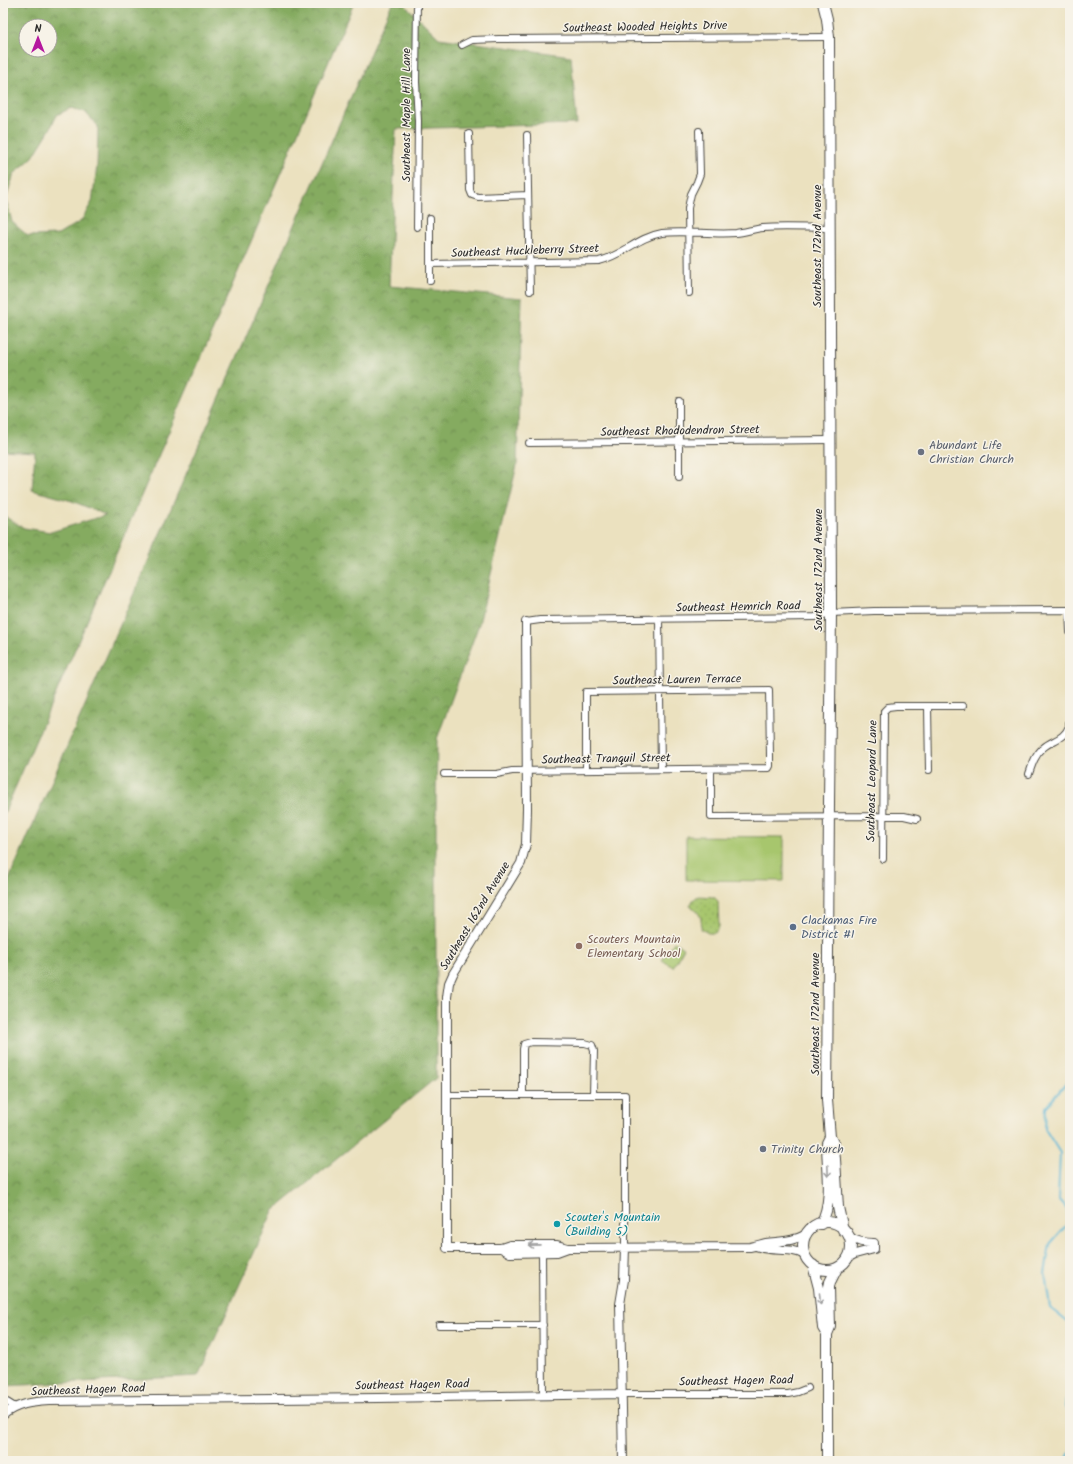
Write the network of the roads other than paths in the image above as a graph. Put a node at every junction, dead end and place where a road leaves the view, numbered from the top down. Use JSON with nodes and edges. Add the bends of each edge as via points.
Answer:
{"nodes":[{"id":1,"x":417,"y":3,"type":"edge"},
{"id":2,"x":823,"y":3,"type":"edge"},
{"id":3,"x":829,"y":37,"type":"junction"},
{"id":4,"x":462,"y":45,"type":"dead end"},
{"id":5,"x":699,"y":131,"type":"dead end"},
{"id":6,"x":469,"y":134,"type":"dead end"},
{"id":7,"x":527,"y":135,"type":"dead end"},
{"id":8,"x":528,"y":195,"type":"junction"},
{"id":9,"x":430,"y":218,"type":"dead end"},
{"id":10,"x":417,"y":227,"type":"dead end"},
{"id":11,"x":830,"y":228,"type":"junction"},
{"id":12,"x":689,"y":233,"type":"junction"},
{"id":13,"x":529,"y":263,"type":"junction"},
{"id":14,"x":430,"y":264,"type":"junction"},
{"id":15,"x":430,"y":281,"type":"dead end"},
{"id":16,"x":530,"y":291,"type":"dead end"},
{"id":17,"x":689,"y":293,"type":"dead end"},
{"id":18,"x":678,"y":401,"type":"dead end"},
{"id":19,"x":831,"y":440,"type":"junction"},
{"id":20,"x":679,"y":442,"type":"junction"},
{"id":21,"x":529,"y":443,"type":"dead end"},
{"id":22,"x":679,"y":477,"type":"dead end"},
{"id":23,"x":1070,"y":610,"type":"edge"},
{"id":24,"x":831,"y":613,"type":"junction"},
{"id":25,"x":659,"y":619,"type":"junction"},
{"id":26,"x":526,"y":622,"type":"joint"},
{"id":27,"x":1070,"y":632,"type":"edge"},
{"id":28,"x":1070,"y":673,"type":"edge"},
{"id":29,"x":660,"y":692,"type":"junction"},
{"id":30,"x":928,"y":706,"type":"junction"},
{"id":31,"x":963,"y":706,"type":"dead end"},
{"id":32,"x":769,"y":768,"type":"joint"},
{"id":33,"x":661,"y":769,"type":"junction"},
{"id":34,"x":711,"y":769,"type":"junction"},
{"id":35,"x":586,"y":770,"type":"junction"},
{"id":36,"x":929,"y":770,"type":"dead end"},
{"id":37,"x":526,"y":771,"type":"junction"},
{"id":38,"x":444,"y":774,"type":"dead end"},
{"id":39,"x":1029,"y":774,"type":"dead end"},
{"id":40,"x":828,"y":816,"type":"junction"},
{"id":41,"x":883,"y":816,"type":"junction"},
{"id":42,"x":917,"y":819,"type":"dead end"},
{"id":43,"x":883,"y":859,"type":"dead end"},
{"id":44,"x":447,"y":1095,"type":"junction"},
{"id":45,"x":523,"y":1095,"type":"junction"},
{"id":46,"x":593,"y":1095,"type":"junction"},
{"id":47,"x":830,"y":1137,"type":"junction"},
{"id":48,"x":821,"y":1224,"type":"junction"},
{"id":49,"x":846,"y":1233,"type":"junction"},
{"id":50,"x":807,"y":1234,"type":"junction"},
{"id":51,"x":756,"y":1246,"type":"junction"},
{"id":52,"x":625,"y":1247,"type":"junction"},
{"id":53,"x":501,"y":1248,"type":"junction"},
{"id":54,"x":568,"y":1248,"type":"junction"},
{"id":55,"x":542,"y":1252,"type":"junction"},
{"id":56,"x":805,"y":1255,"type":"junction"},
{"id":57,"x":847,"y":1258,"type":"junction"},
{"id":58,"x":813,"y":1265,"type":"junction"},
{"id":59,"x":837,"y":1268,"type":"junction"},
{"id":60,"x":439,"y":1325,"type":"dead end"},
{"id":61,"x":543,"y":1325,"type":"junction"},
{"id":62,"x":826,"y":1334,"type":"junction"},
{"id":63,"x":808,"y":1388,"type":"dead end"},
{"id":64,"x":622,"y":1394,"type":"junction"},
{"id":65,"x":543,"y":1395,"type":"junction"},
{"id":66,"x":3,"y":1402,"type":"edge"},
{"id":67,"x":15,"y":1407,"type":"junction"},
{"id":68,"x":3,"y":1415,"type":"edge"},
{"id":69,"x":623,"y":1461,"type":"edge"},
{"id":70,"x":827,"y":1461,"type":"edge"}],
"edges":[{"from":1,"to":10,"type":"street","name":"Southeast Maple Hill Lane"},
{"from":2,"to":3,"type":"main road","name":"Southeast 172nd Avenue"},
{"from":3,"to":4,"type":"street","name":"Southeast Wooded Heights Drive","via":[[499,39],[472,40]]},
{"from":3,"to":11,"type":"main road","name":"Southeast 172nd Avenue"},
{"from":5,"to":12,"type":"street","via":[[700,174],[688,205]]},
{"from":6,"to":8,"type":"street","via":[[472,195]]},
{"from":7,"to":8,"type":"street"},
{"from":8,"to":13,"type":"street"},
{"from":9,"to":14,"type":"street"},
{"from":11,"to":12,"type":"street","name":"Southeast Huckleberry Street","via":[[769,228],[736,233]]},
{"from":11,"to":19,"type":"main road","name":"Southeast 172nd Avenue"},
{"from":12,"to":13,"type":"street","name":"Southeast Huckleberry Street","via":[[662,233],[650,236],[617,255],[598,261]]},
{"from":12,"to":17,"type":"street"},
{"from":13,"to":14,"type":"street","name":"Southeast Huckleberry Street"},
{"from":13,"to":16,"type":"street"},
{"from":14,"to":15,"type":"street"},
{"from":18,"to":20,"type":"street"},
{"from":19,"to":20,"type":"street","name":"Southeast Rhododendron Street"},
{"from":19,"to":24,"type":"main road","name":"Southeast 172nd Avenue"},
{"from":20,"to":21,"type":"street","name":"Southeast Rhododendron Street"},
{"from":20,"to":22,"type":"street"},
{"from":23,"to":24,"type":"street","name":"Southeast Hemrich Road"},
{"from":23,"to":27,"type":"street"},
{"from":24,"to":25,"type":"street","name":"Southeast Hemrich Road","via":[[815,617]]},
{"from":24,"to":40,"type":"main road","name":"Southeast 172nd Avenue"},
{"from":25,"to":26,"type":"street","name":"Southeast Hemrich Road"},
{"from":25,"to":29,"type":"street"},
{"from":26,"to":37,"type":"street","name":"Southeast 162nd Avenue"},
{"from":28,"to":39,"type":"street","via":[[1067,733],[1041,749]]},
{"from":29,"to":32,"type":"street","name":"Southeast Lauren Terrace","via":[[769,690]]},
{"from":29,"to":33,"type":"street"},
{"from":29,"to":35,"type":"street","name":"Southeast Lauren Terrace","via":[[586,692]]},
{"from":30,"to":31,"type":"street","name":"Southeast Leopard Lane"},
{"from":30,"to":36,"type":"street"},
{"from":30,"to":41,"type":"street","name":"Southeast Leopard Lane","via":[[892,706],[884,711]]},
{"from":32,"to":34,"type":"street","name":"Southeast Tranquil Street"},
{"from":33,"to":34,"type":"street","name":"Southeast Tranquil Street"},
{"from":33,"to":35,"type":"street","name":"Southeast Tranquil Street"},
{"from":34,"to":40,"type":"street","via":[[711,817]]},
{"from":35,"to":37,"type":"street","name":"Southeast Tranquil Street"},
{"from":37,"to":38,"type":"street","name":"Southeast Tranquil Street"},
{"from":37,"to":44,"type":"street","name":"Southeast 162nd Avenue","via":[[526,844],[521,863],[449,983]]},
{"from":40,"to":41,"type":"street"},
{"from":40,"to":47,"type":"main road","name":"Southeast 172nd Avenue","via":[[827,1100]]},
{"from":41,"to":42,"type":"street"},
{"from":41,"to":43,"type":"street","name":"Southeast Leopard Lane"},
{"from":44,"to":45,"type":"street"},
{"from":44,"to":53,"type":"street","name":"Southeast 162nd Avenue","via":[[447,1248]]},
{"from":45,"to":46,"type":"street"},
{"from":45,"to":46,"type":"street","via":[[524,1044],[539,1042],[592,1044]]},
{"from":46,"to":52,"type":"street","via":[[625,1095]]},
{"from":47,"to":48,"type":"main road","name":"Southeast 172nd Avenue","one_way":true,"via":[[826,1143],[828,1205]]},
{"from":47,"to":49,"type":"main road","name":"Southeast 172nd Avenue","via":[[833,1143],[838,1207]]},
{"from":48,"to":49,"type":"main road","via":[[835,1224]]},
{"from":48,"to":50,"type":"main road"},
{"from":49,"to":57,"type":"main road","name":"Southeast 172nd Avenue","via":[[850,1245]]},
{"from":49,"to":57,"type":"street","via":[[856,1241],[874,1243],[874,1249]]},
{"from":50,"to":51,"type":"street","via":[[791,1241]]},
{"from":50,"to":56,"type":"main road","via":[[803,1246]]},
{"from":51,"to":52,"type":"street"},
{"from":51,"to":56,"type":"street","via":[[765,1250],[792,1250]]},
{"from":52,"to":54,"type":"street"},
{"from":52,"to":64,"type":"street","via":[[620,1304]]},
{"from":54,"to":53,"type":"street","one_way":true,"via":[[557,1245],[510,1245]]},
{"from":53,"to":55,"type":"street","via":[[510,1252]]},
{"from":54,"to":55,"type":"street","via":[[557,1252]]},
{"from":55,"to":61,"type":"street"},
{"from":56,"to":58,"type":"main road"},
{"from":57,"to":59,"type":"main road"},
{"from":58,"to":59,"type":"main road","via":[[824,1270]]},
{"from":58,"to":62,"type":"main road","one_way":true,"via":[[819,1284],[823,1328]]},
{"from":59,"to":62,"type":"main road","via":[[830,1282],[830,1327]]},
{"from":60,"to":61,"type":"street"},
{"from":61,"to":65,"type":"street"},
{"from":62,"to":70,"type":"main road"},
{"from":63,"to":64,"type":"street","name":"Southeast Hagen Road","via":[[788,1394]]},
{"from":64,"to":65,"type":"street","name":"Southeast Hagen Road"},
{"from":64,"to":69,"type":"street"},
{"from":65,"to":67,"type":"street","name":"Southeast Hagen Road","via":[[49,1401]]},
{"from":66,"to":67,"type":"street"},
{"from":67,"to":68,"type":"street"}]}
